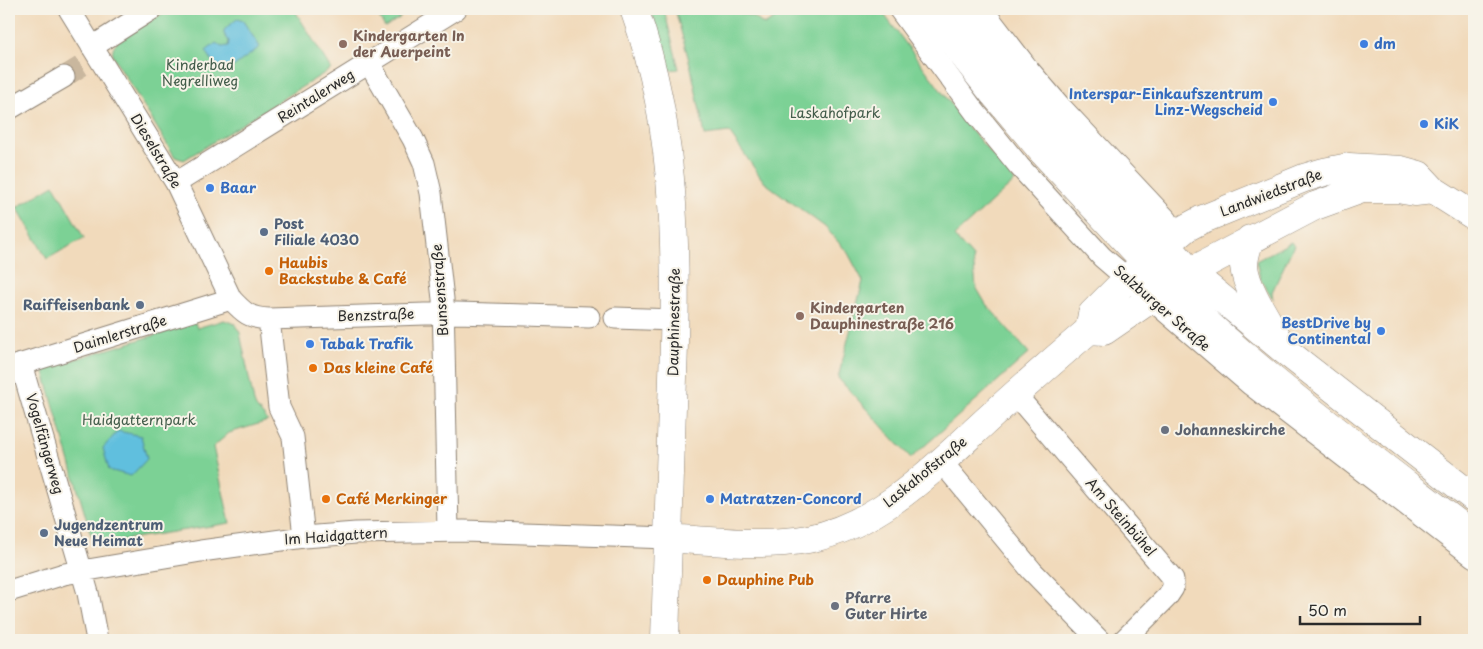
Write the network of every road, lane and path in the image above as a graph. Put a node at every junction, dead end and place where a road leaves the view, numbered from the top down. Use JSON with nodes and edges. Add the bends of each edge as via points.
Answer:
{"nodes":[{"id":1,"x":69,"y":9,"type":"edge"},
{"id":2,"x":152,"y":9,"type":"edge"},
{"id":3,"x":456,"y":9,"type":"edge"},
{"id":4,"x":634,"y":9,"type":"edge"},
{"id":5,"x":899,"y":9,"type":"edge"},
{"id":6,"x":927,"y":9,"type":"edge"},
{"id":7,"x":959,"y":9,"type":"edge"},
{"id":8,"x":982,"y":9,"type":"edge"},
{"id":9,"x":91,"y":56,"type":"junction"},
{"id":10,"x":369,"y":63,"type":"junction"},
{"id":11,"x":64,"y":76,"type":"tunnel mouth"},
{"id":12,"x":9,"y":109,"type":"edge"},
{"id":13,"x":176,"y":183,"type":"junction"},
{"id":14,"x":1433,"y":190,"type":"junction"},
{"id":15,"x":1474,"y":216,"type":"edge"},
{"id":16,"x":1167,"y":232,"type":"junction"},
{"id":17,"x":1250,"y":239,"type":"junction"},
{"id":18,"x":1136,"y":270,"type":"junction"},
{"id":19,"x":1170,"y":286,"type":"junction"},
{"id":20,"x":231,"y":299,"type":"junction"},
{"id":21,"x":443,"y":313,"type":"junction"},
{"id":22,"x":589,"y":317,"type":"dead end"},
{"id":23,"x":615,"y":318,"type":"dead end"},
{"id":24,"x":269,"y":319,"type":"junction"},
{"id":25,"x":675,"y":320,"type":"junction"},
{"id":26,"x":1089,"y":330,"type":"junction"},
{"id":27,"x":1284,"y":350,"type":"junction"},
{"id":28,"x":15,"y":366,"type":"edge"},
{"id":29,"x":1015,"y":394,"type":"junction"},
{"id":30,"x":942,"y":461,"type":"junction"},
{"id":31,"x":1474,"y":498,"type":"edge"},
{"id":32,"x":448,"y":531,"type":"junction"},
{"id":33,"x":304,"y":536,"type":"junction"},
{"id":34,"x":1474,"y":536,"type":"edge"},
{"id":35,"x":668,"y":538,"type":"junction"},
{"id":36,"x":1474,"y":557,"type":"edge"},
{"id":37,"x":82,"y":571,"type":"junction"},
{"id":38,"x":9,"y":590,"type":"edge"},
{"id":39,"x":96,"y":640,"type":"edge"},
{"id":40,"x":665,"y":640,"type":"edge"},
{"id":41,"x":1099,"y":640,"type":"edge"},
{"id":42,"x":1124,"y":640,"type":"edge"}],
"edges":[{"from":1,"to":9,"type":"street","name":"Dieselstraße"},
{"from":2,"to":9,"type":"street"},
{"from":3,"to":10,"type":"street","name":"Reintalerweg"},
{"from":4,"to":25,"type":"main road","name":"Dauphinestraße","via":[[649,58],[667,156],[674,229]]},
{"from":5,"to":18,"type":"street","name":"Salzburger Straße","via":[[1019,166],[1102,257]]},
{"from":6,"to":18,"type":"main road","name":"Salzburger Straße"},
{"from":7,"to":16,"type":"main road","name":"Salzburger Straße","via":[[1048,121]]},
{"from":8,"to":16,"type":"street","via":[[1029,70]]},
{"from":9,"to":13,"type":"street","name":"Dieselstraße"},
{"from":10,"to":13,"type":"street","name":"Reintalerweg"},
{"from":10,"to":21,"type":"street","name":"Bunsenstraße","via":[[424,164],[435,219]]},
{"from":11,"to":12,"type":"street"},
{"from":13,"to":20,"type":"street","name":"Dieselstraße"},
{"from":14,"to":15,"type":"main road","name":"Landwiedstraße"},
{"from":14,"to":16,"type":"main road","name":"Landwiedstraße","via":[[1419,175],[1401,170],[1349,167],[1304,178],[1186,228]]},
{"from":14,"to":17,"type":"main road","name":"Landwiedstraße","via":[[1362,189],[1314,206]]},
{"from":16,"to":18,"type":"main road","name":"Landwiedstraße"},
{"from":16,"to":19,"type":"main road","name":"Salzburger Straße"},
{"from":17,"to":19,"type":"main road","name":"Landwiedstraße"},
{"from":17,"to":27,"type":"main road","via":[[1244,266],[1251,287]]},
{"from":18,"to":19,"type":"main road","name":"Salzburger Straße"},
{"from":18,"to":26,"type":"main road","name":"Laskahofstraße","via":[[1092,314]]},
{"from":19,"to":26,"type":"main road","name":"Laskahofstraße","via":[[1104,331]]},
{"from":19,"to":27,"type":"main road","name":"Salzburger Straße"},
{"from":19,"to":34,"type":"main road","name":"Salzburger Straße","via":[[1284,388]]},
{"from":19,"to":36,"type":"street","name":"Salzburger Straße","via":[[1251,386]]},
{"from":20,"to":24,"type":"street","name":"Benzstraße","via":[[254,319]]},
{"from":20,"to":28,"type":"street","name":"Daimlerstraße"},
{"from":21,"to":22,"type":"street","name":"Benzstraße"},
{"from":21,"to":24,"type":"street","name":"Benzstraße"},
{"from":21,"to":32,"type":"street","name":"Bunsenstraße"},
{"from":23,"to":25,"type":"street"},
{"from":24,"to":33,"type":"street","via":[[279,407],[293,437]]},
{"from":25,"to":35,"type":"main road","name":"Dauphinestraße"},
{"from":26,"to":29,"type":"main road","name":"Laskahofstraße"},
{"from":27,"to":31,"type":"main road","name":"Salzburger Straße"},
{"from":28,"to":37,"type":"street","name":"Vogelfängerweg"},
{"from":29,"to":30,"type":"main road","name":"Laskahofstraße"},
{"from":29,"to":42,"type":"street","name":"Am Steinbühel","via":[[1173,579],[1173,588],[1167,597]]},
{"from":30,"to":35,"type":"main road","name":"Laskahofstraße","via":[[879,510],[829,533],[767,542]]},
{"from":30,"to":41,"type":"street","via":[[1032,571]]},
{"from":32,"to":33,"type":"street","name":"Im Haidgattern"},
{"from":32,"to":35,"type":"street","name":"Im Haidgattern"},
{"from":33,"to":37,"type":"street","name":"Im Haidgattern"},
{"from":35,"to":40,"type":"main road","name":"Dauphinestraße"},
{"from":37,"to":38,"type":"street","name":"Im Haidgattern"},
{"from":37,"to":39,"type":"street","name":"Vogelfängerweg"}]}
